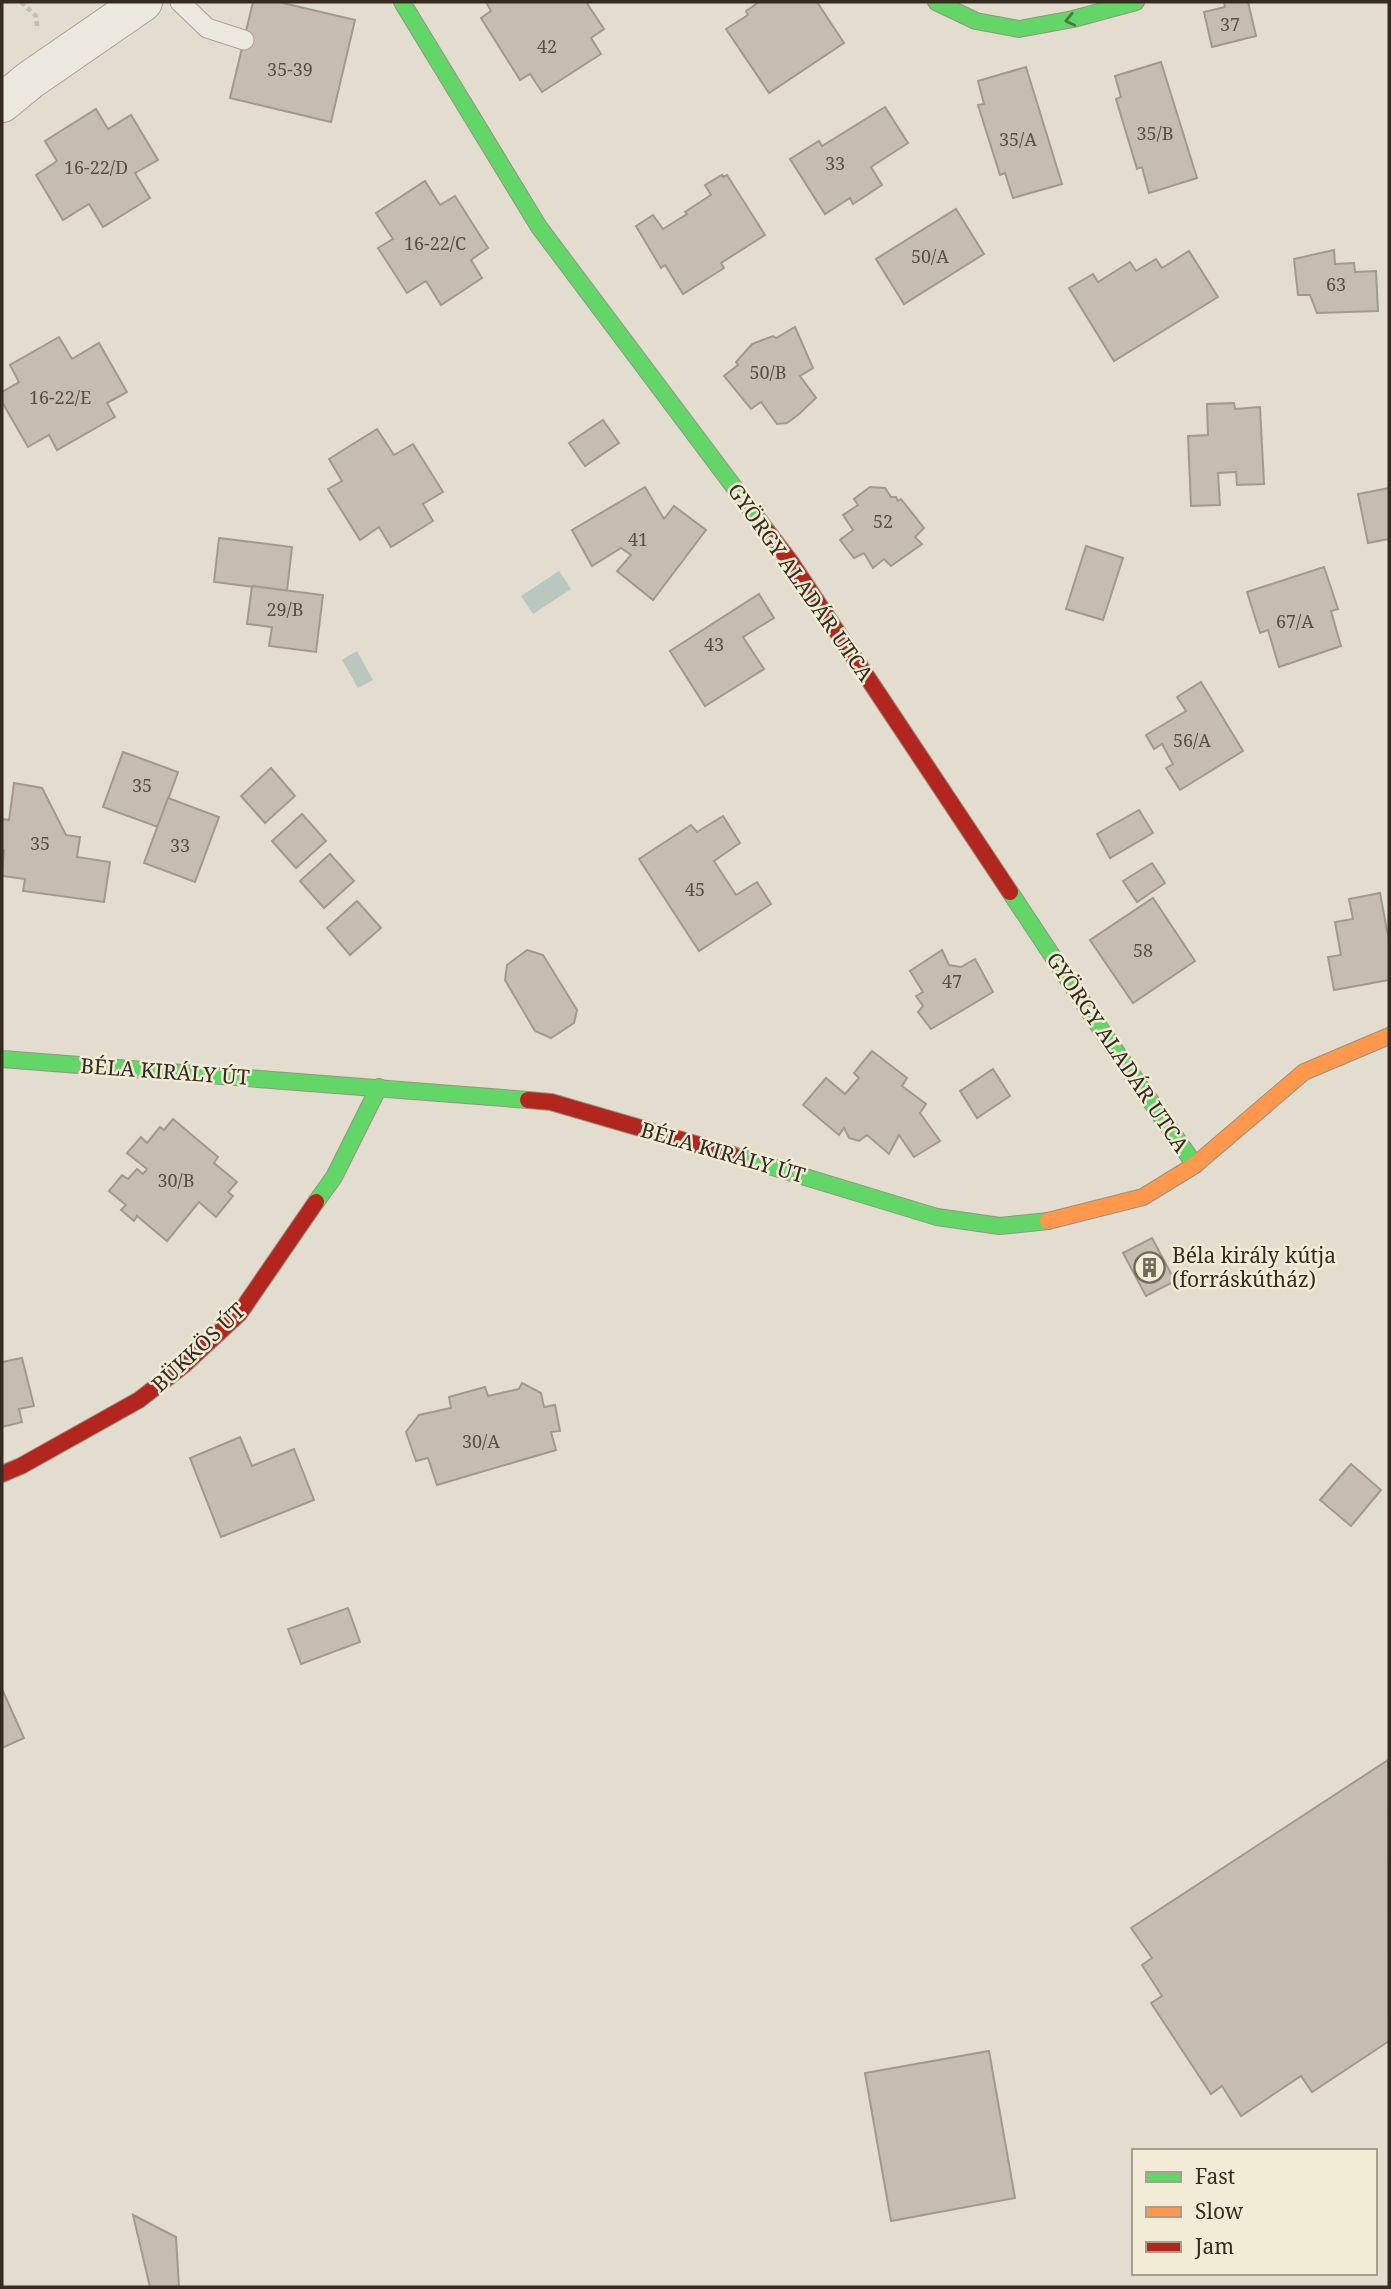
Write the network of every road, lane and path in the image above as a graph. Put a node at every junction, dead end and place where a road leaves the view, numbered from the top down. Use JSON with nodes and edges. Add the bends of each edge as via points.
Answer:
{"nodes":[{"id":1,"x":21,"y":2,"type":"edge"},
{"id":2,"x":143,"y":2,"type":"edge"},
{"id":3,"x":180,"y":2,"type":"edge"},
{"id":4,"x":402,"y":2,"type":"edge"},
{"id":5,"x":936,"y":2,"type":"edge"},
{"id":6,"x":1136,"y":2,"type":"edge"},
{"id":7,"x":37,"y":29,"type":"dead end"},
{"id":8,"x":244,"y":40,"type":"dead end"},
{"id":9,"x":2,"y":103,"type":"edge"},
{"id":10,"x":1389,"y":1035,"type":"edge"},
{"id":11,"x":2,"y":1059,"type":"edge"},
{"id":12,"x":379,"y":1087,"type":"junction"},
{"id":13,"x":1195,"y":1166,"type":"junction"},
{"id":14,"x":2,"y":1474,"type":"edge"}],
"edges":[{"from":1,"to":7,"type":"path","via":[[36,16]]},
{"from":2,"to":9,"type":"street"},
{"from":3,"to":8,"type":"lane","via":[[207,28]]},
{"from":4,"to":13,"type":"street","name":"GYÖRGY ALADÁR UTCA","via":[[539,227],[790,561]]},
{"from":6,"to":5,"type":"street","one_way":true,"via":[[1019,29],[976,21]]},
{"from":10,"to":13,"type":"street","name":"BÉLA KIRÁLY ÚT","via":[[1304,1072]]},
{"from":11,"to":12,"type":"street","name":"BÉLA KIRÁLY ÚT"},
{"from":12,"to":13,"type":"street","name":"BÉLA KIRÁLY ÚT","via":[[551,1101],[937,1217],[1000,1226],[1050,1221],[1143,1197]]},
{"from":12,"to":14,"type":"street","name":"BÜKKÖS ÚT","via":[[334,1177],[239,1314],[139,1400]]}]}
